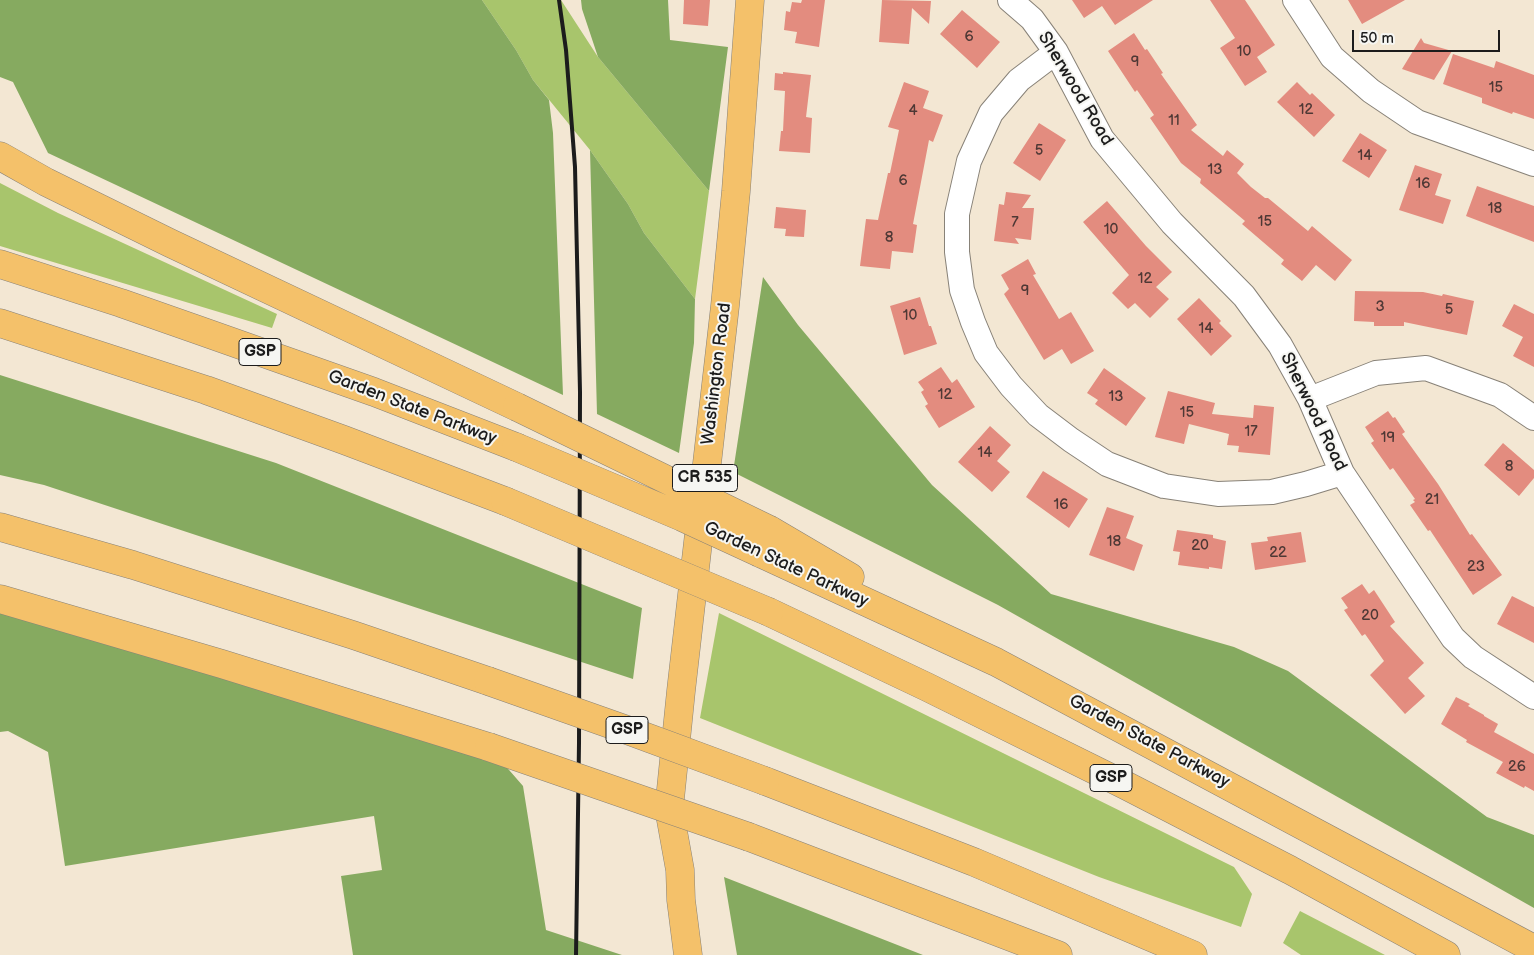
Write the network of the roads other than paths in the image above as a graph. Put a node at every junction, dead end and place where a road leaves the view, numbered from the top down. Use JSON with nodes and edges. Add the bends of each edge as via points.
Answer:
{"nodes":[{"id":1,"x":750,"y":0,"type":"edge"},
{"id":2,"x":1010,"y":0,"type":"edge"},
{"id":3,"x":1295,"y":0,"type":"edge"},
{"id":4,"x":1056,"y":52,"type":"junction"},
{"id":5,"x":0,"y":156,"type":"edge"},
{"id":6,"x":1534,"y":164,"type":"edge"},
{"id":7,"x":0,"y":264,"type":"edge"},
{"id":8,"x":0,"y":323,"type":"edge"},
{"id":9,"x":1310,"y":399,"type":"junction"},
{"id":10,"x":1534,"y":418,"type":"edge"},
{"id":11,"x":1342,"y":474,"type":"junction"},
{"id":12,"x":0,"y":527,"type":"edge"},
{"id":13,"x":765,"y":542,"type":"junction"},
{"id":14,"x":5,"y":601,"type":"edge"},
{"id":15,"x":1534,"y":696,"type":"edge"},
{"id":16,"x":1534,"y":949,"type":"edge"},
{"id":17,"x":688,"y":955,"type":"edge"},
{"id":18,"x":1058,"y":955,"type":"edge"},
{"id":19,"x":1193,"y":955,"type":"edge"},
{"id":20,"x":1446,"y":955,"type":"edge"}],
"edges":[{"from":1,"to":17,"type":"main road","name":"Washington Road","number":"CR 535","via":[[725,306],[669,809],[680,870]]},
{"from":2,"to":4,"type":"street","name":"Sherwood Road","via":[[1032,19]]},
{"from":3,"to":6,"type":"street","via":[[1332,56],[1371,91],[1418,122]]},
{"from":4,"to":9,"type":"street","name":"Sherwood Road","via":[[1102,139],[1172,223],[1244,296],[1280,345]]},
{"from":4,"to":11,"type":"street","via":[[1019,80],[991,113],[969,161],[956,214],[962,290],[986,353],[1011,386],[1051,425],[1107,464],[1164,486],[1218,494],[1272,492]]},
{"from":5,"to":13,"type":"main road","bridge":true,"via":[[170,243],[517,407]]},
{"from":7,"to":13,"type":"main road","name":"Garden State Parkway","number":"GSP","bridge":true,"via":[[374,392],[665,510]]},
{"from":8,"to":20,"type":"main road","number":"GSP","bridge":true,"via":[[206,390],[344,440],[505,501],[770,612],[1124,785]]},
{"from":9,"to":10,"type":"street","via":[[1376,373],[1426,368],[1500,395]]},
{"from":9,"to":11,"type":"street","name":"Sherwood Road"},
{"from":11,"to":15,"type":"street","name":"Sherwood Road","via":[[1453,638],[1473,657]]},
{"from":12,"to":19,"type":"main road","number":"GSP","bridge":true,"via":[[344,632],[628,730],[974,862]]},
{"from":13,"to":16,"type":"main road","name":"Garden State Parkway"},
{"from":14,"to":18,"type":"main road","bridge":true,"via":[[489,747],[749,836]]}]}
